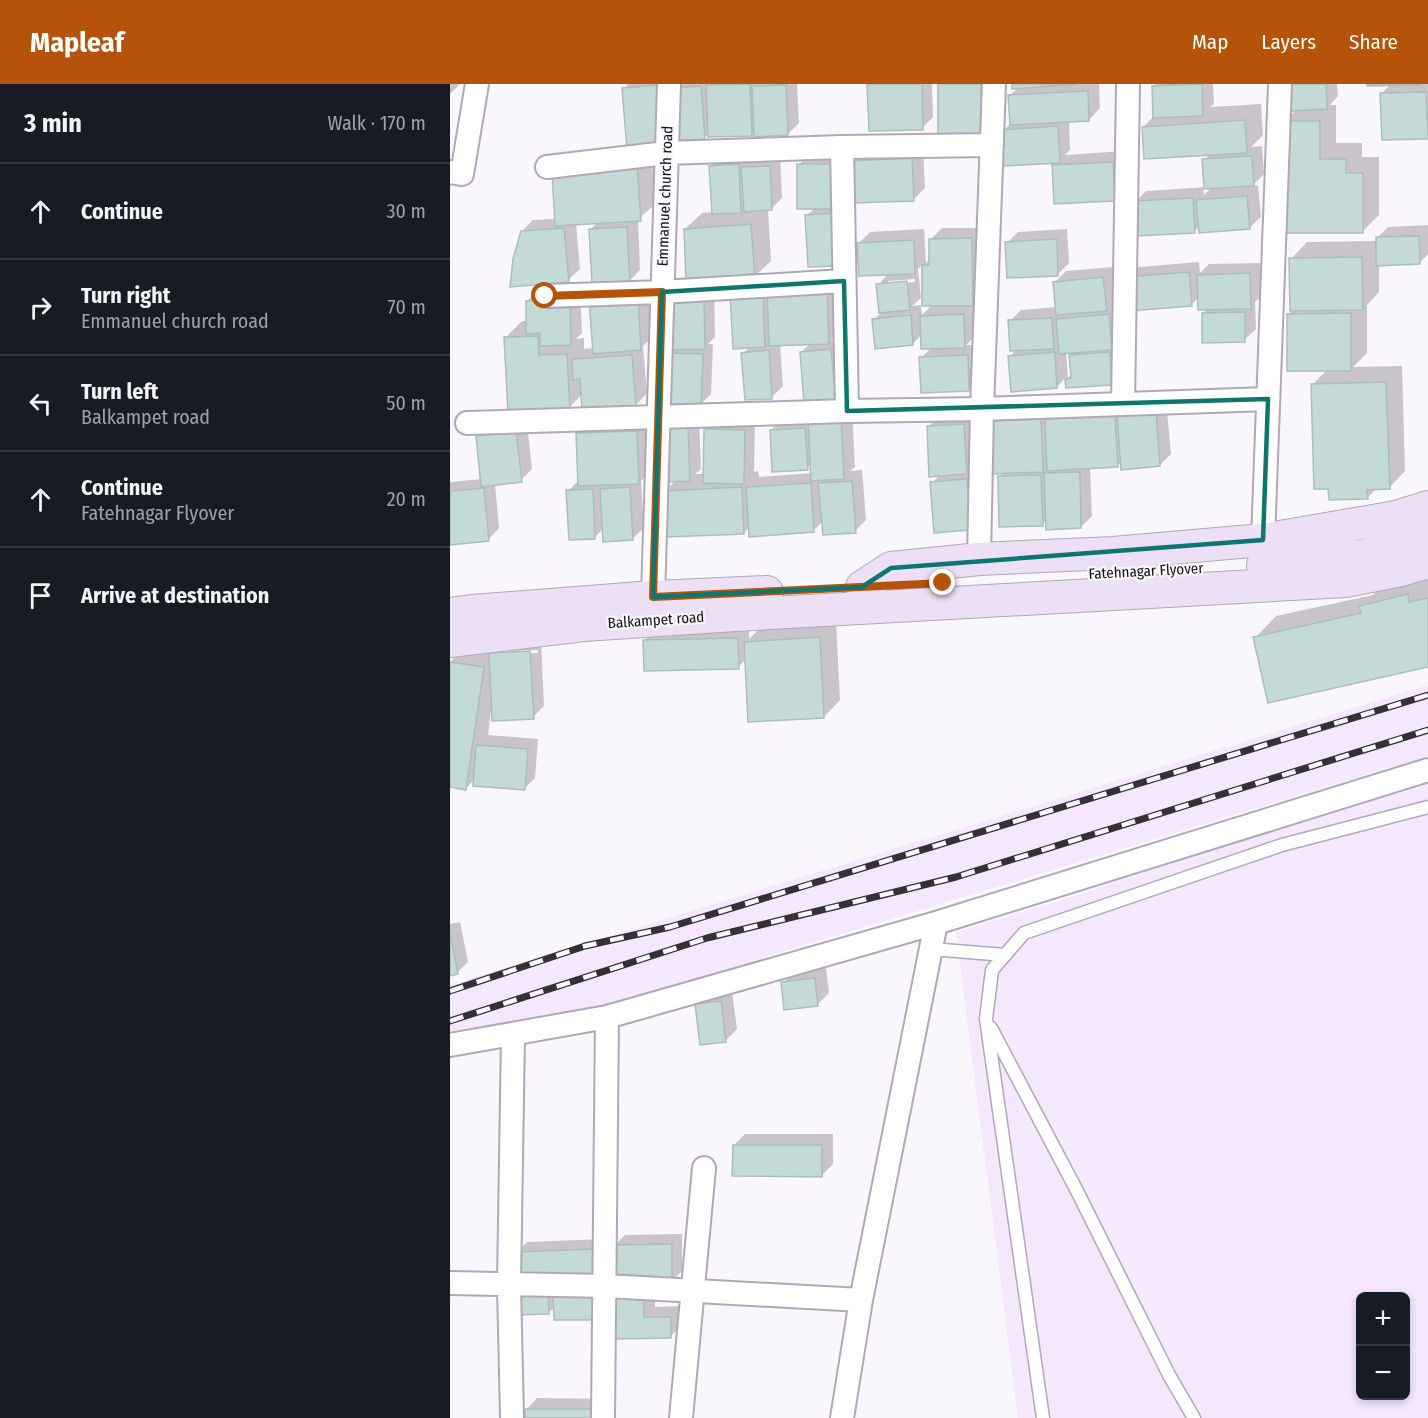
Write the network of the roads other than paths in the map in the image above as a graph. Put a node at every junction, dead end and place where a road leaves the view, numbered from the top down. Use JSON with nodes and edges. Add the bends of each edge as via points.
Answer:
{"nodes":[{"id":1,"x":477,"y":84,"type":"edge"},
{"id":2,"x":669,"y":84,"type":"edge"},
{"id":3,"x":994,"y":84,"type":"edge"},
{"id":4,"x":1128,"y":84,"type":"edge"},
{"id":5,"x":1280,"y":84,"type":"edge"},
{"id":6,"x":992,"y":144,"type":"junction"},
{"id":7,"x":842,"y":147,"type":"junction"},
{"id":8,"x":666,"y":153,"type":"junction"},
{"id":9,"x":547,"y":167,"type":"dead end"},
{"id":10,"x":450,"y":172,"type":"edge"},
{"id":11,"x":844,"y":281,"type":"junction"},
{"id":12,"x":662,"y":292,"type":"junction"},
{"id":13,"x":545,"y":296,"type":"dead end"},
{"id":14,"x":1268,"y":399,"type":"junction"},
{"id":15,"x":1123,"y":404,"type":"junction"},
{"id":16,"x":982,"y":410,"type":"junction"},
{"id":17,"x":848,"y":411,"type":"junction"},
{"id":18,"x":658,"y":417,"type":"junction"},
{"id":19,"x":467,"y":423,"type":"dead end"},
{"id":20,"x":1428,"y":507,"type":"edge"},
{"id":21,"x":1263,"y":540,"type":"junction"},
{"id":22,"x":1428,"y":540,"type":"edge"},
{"id":23,"x":979,"y":559,"type":"junction"},
{"id":24,"x":1428,"y":562,"type":"edge"},
{"id":25,"x":1428,"y":579,"type":"edge"},
{"id":26,"x":944,"y":593,"type":"junction"},
{"id":27,"x":653,"y":597,"type":"junction"},
{"id":28,"x":863,"y":598,"type":"junction"},
{"id":29,"x":450,"y":614,"type":"edge"},
{"id":30,"x":450,"y":641,"type":"edge"},
{"id":31,"x":1428,"y":770,"type":"edge"},
{"id":32,"x":1428,"y":807,"type":"edge"},
{"id":33,"x":936,"y":923,"type":"junction"},
{"id":34,"x":931,"y":949,"type":"junction"},
{"id":35,"x":1005,"y":955,"type":"junction"},
{"id":36,"x":607,"y":1017,"type":"junction"},
{"id":37,"x":986,"y":1019,"type":"junction"},
{"id":38,"x":513,"y":1034,"type":"junction"},
{"id":39,"x":450,"y":1045,"type":"edge"},
{"id":40,"x":704,"y":1168,"type":"dead end"},
{"id":41,"x":450,"y":1283,"type":"edge"},
{"id":42,"x":509,"y":1285,"type":"junction"},
{"id":43,"x":606,"y":1286,"type":"junction"},
{"id":44,"x":694,"y":1291,"type":"junction"},
{"id":45,"x":861,"y":1300,"type":"junction"},
{"id":46,"x":512,"y":1418,"type":"edge"},
{"id":47,"x":603,"y":1418,"type":"edge"},
{"id":48,"x":681,"y":1418,"type":"edge"},
{"id":49,"x":842,"y":1418,"type":"edge"},
{"id":50,"x":1043,"y":1418,"type":"edge"},
{"id":51,"x":1194,"y":1418,"type":"edge"}],
"edges":[{"from":1,"to":10,"type":"street","via":[[462,174]]},
{"from":2,"to":8,"type":"street","name":"Emmanuel church road"},
{"from":3,"to":6,"type":"street"},
{"from":4,"to":15,"type":"street"},
{"from":5,"to":14,"type":"street"},
{"from":6,"to":7,"type":"street"},
{"from":6,"to":16,"type":"street"},
{"from":7,"to":8,"type":"street"},
{"from":7,"to":11,"type":"street"},
{"from":8,"to":9,"type":"street"},
{"from":8,"to":12,"type":"street","name":"Emmanuel church road"},
{"from":11,"to":12,"type":"street"},
{"from":11,"to":17,"type":"street"},
{"from":12,"to":13,"type":"street"},
{"from":12,"to":18,"type":"street","name":"Emmanuel church road"},
{"from":14,"to":15,"type":"street"},
{"from":14,"to":21,"type":"street"},
{"from":15,"to":16,"type":"street"},
{"from":16,"to":17,"type":"street"},
{"from":16,"to":23,"type":"street"},
{"from":17,"to":18,"type":"street"},
{"from":18,"to":19,"type":"street"},
{"from":18,"to":27,"type":"street","name":"Emmanuel church road"},
{"from":20,"to":21,"type":"main road","via":[[1396,517]]},
{"from":21,"to":23,"type":"main road"},
{"from":22,"to":26,"type":"main road","name":"Fatehnagar Flyover","via":[[1361,556]]},
{"from":23,"to":28,"type":"main road","via":[[891,568]]},
{"from":24,"to":26,"type":"main road","name":"Fatehnagar Flyover","via":[[1346,581],[1058,598]]},
{"from":25,"to":28,"type":"main road","via":[[1406,585],[1246,602],[881,626]]},
{"from":26,"to":28,"type":"main road","name":"Fatehnagar Flyover"},
{"from":27,"to":28,"type":"main road","name":"Balkampet road"},
{"from":27,"to":29,"type":"main road","name":"Balkampet road"},
{"from":28,"to":30,"type":"main road","name":"Balkampet road"},
{"from":31,"to":33,"type":"street"},
{"from":32,"to":35,"type":"lane","via":[[1282,844],[1034,929],[1024,933]]},
{"from":33,"to":34,"type":"street"},
{"from":33,"to":36,"type":"street"},
{"from":34,"to":35,"type":"lane"},
{"from":34,"to":45,"type":"street"},
{"from":35,"to":37,"type":"lane","via":[[992,970]]},
{"from":36,"to":38,"type":"street"},
{"from":36,"to":43,"type":"street"},
{"from":37,"to":50,"type":"lane"},
{"from":37,"to":51,"type":"lane"},
{"from":38,"to":39,"type":"street"},
{"from":38,"to":42,"type":"street"},
{"from":40,"to":44,"type":"street"},
{"from":41,"to":42,"type":"street"},
{"from":42,"to":43,"type":"street"},
{"from":42,"to":46,"type":"street"},
{"from":43,"to":44,"type":"street"},
{"from":43,"to":47,"type":"street"},
{"from":44,"to":45,"type":"street"},
{"from":44,"to":48,"type":"street"},
{"from":45,"to":49,"type":"street"}]}
